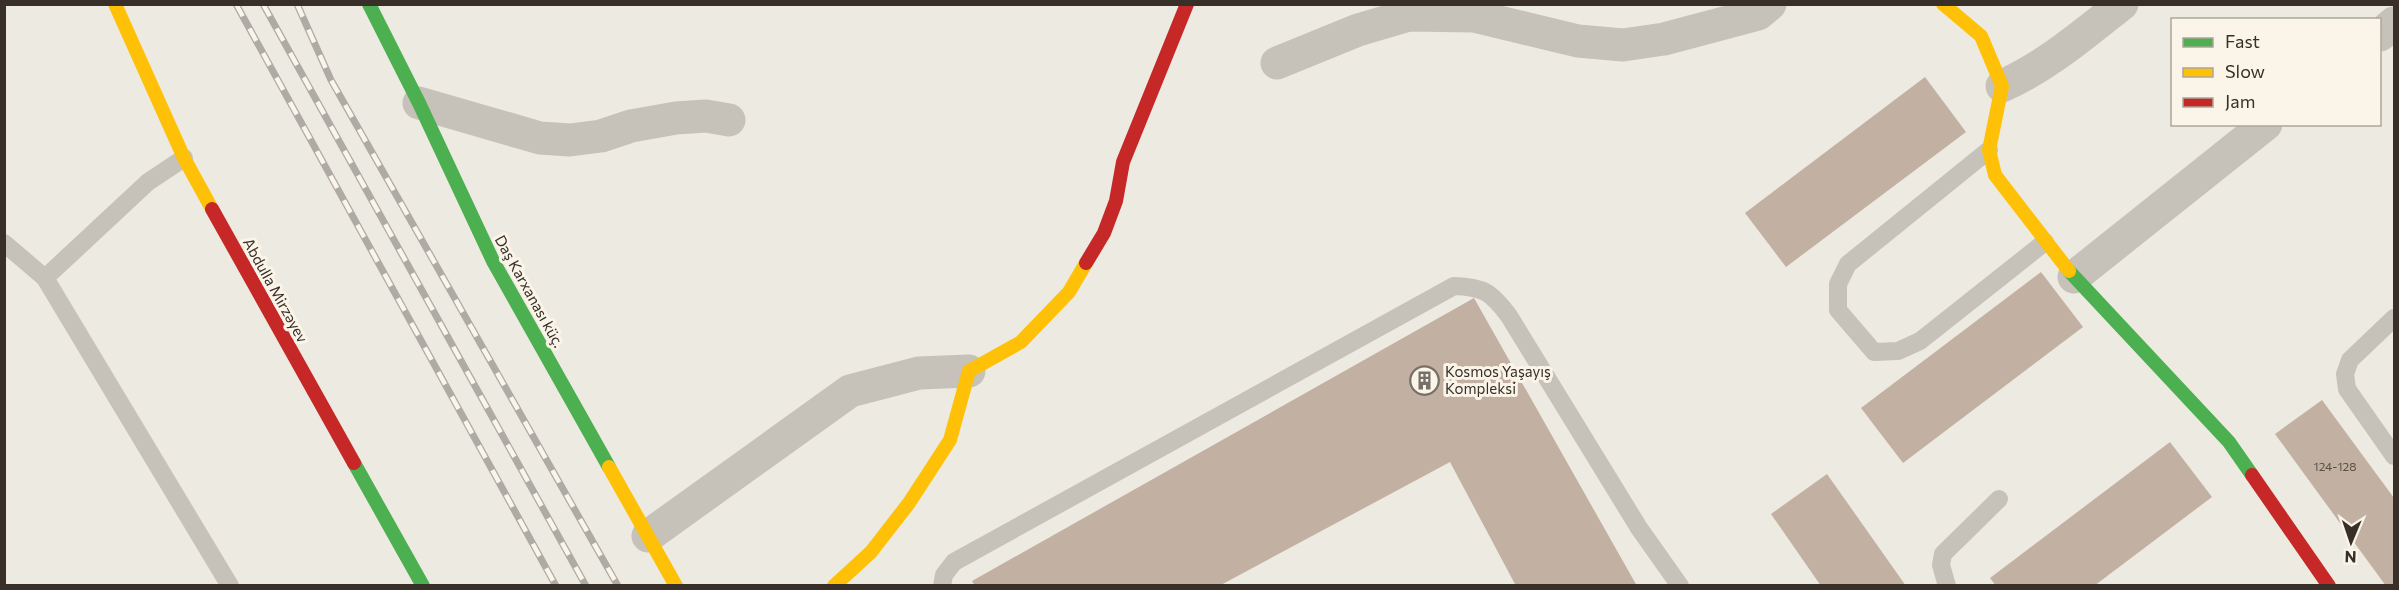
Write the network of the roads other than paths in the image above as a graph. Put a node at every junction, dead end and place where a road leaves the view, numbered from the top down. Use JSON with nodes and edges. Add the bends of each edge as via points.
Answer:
{"nodes":[{"id":1,"x":115,"y":4,"type":"edge"},
{"id":2,"x":369,"y":4,"type":"edge"},
{"id":3,"x":1187,"y":4,"type":"edge"},
{"id":4,"x":1770,"y":4,"type":"edge"},
{"id":5,"x":1943,"y":4,"type":"edge"},
{"id":6,"x":2122,"y":4,"type":"edge"},
{"id":7,"x":2394,"y":23,"type":"edge"},
{"id":8,"x":2381,"y":33,"type":"edge"},
{"id":9,"x":1277,"y":63,"type":"dead end"},
{"id":10,"x":2002,"y":86,"type":"junction"},
{"id":11,"x":419,"y":103,"type":"junction"},
{"id":12,"x":729,"y":120,"type":"dead end"},
{"id":13,"x":2263,"y":126,"type":"edge"},
{"id":14,"x":1989,"y":150,"type":"junction"},
{"id":15,"x":184,"y":158,"type":"junction"},
{"id":16,"x":2045,"y":242,"type":"junction"},
{"id":17,"x":4,"y":243,"type":"edge"},
{"id":18,"x":2074,"y":277,"type":"junction"},
{"id":19,"x":45,"y":278,"type":"junction"},
{"id":20,"x":2394,"y":318,"type":"edge"},
{"id":21,"x":969,"y":370,"type":"junction"},
{"id":22,"x":2394,"y":456,"type":"edge"},
{"id":23,"x":1999,"y":499,"type":"dead end"},
{"id":24,"x":648,"y":536,"type":"junction"},
{"id":25,"x":230,"y":585,"type":"edge"},
{"id":26,"x":423,"y":585,"type":"edge"},
{"id":27,"x":676,"y":585,"type":"edge"},
{"id":28,"x":834,"y":585,"type":"edge"},
{"id":29,"x":942,"y":585,"type":"edge"},
{"id":30,"x":1680,"y":585,"type":"edge"},
{"id":31,"x":1947,"y":585,"type":"edge"},
{"id":32,"x":2329,"y":585,"type":"edge"}],
"edges":[{"from":1,"to":15,"type":"street","name":"Abdulla Mirzəyev"},
{"from":2,"to":11,"type":"street","name":"Daş Karxanası küç."},
{"from":3,"to":21,"type":"street","via":[[1123,162],[1116,201],[1104,233],[1069,292],[1021,342]]},
{"from":4,"to":9,"type":"street","via":[[1758,14],[1664,39],[1623,45],[1578,41],[1474,16],[1409,15],[1358,30]]},
{"from":5,"to":10,"type":"street","via":[[1981,36]]},
{"from":6,"to":10,"type":"street","via":[[2054,57]]},
{"from":7,"to":8,"type":"street"},
{"from":10,"to":14,"type":"street"},
{"from":11,"to":12,"type":"street","via":[[540,138],[570,140],[676,118],[706,116]]},
{"from":11,"to":24,"type":"street","name":"Daş Karxanası küç.","via":[[493,261]]},
{"from":13,"to":18,"type":"street"},
{"from":14,"to":16,"type":"street","via":[[1995,175]]},
{"from":14,"to":16,"type":"lane","via":[[1848,264],[1838,284],[1838,310],[1874,352],[1898,351],[1920,341]]},
{"from":15,"to":19,"type":"lane","via":[[148,182]]},
{"from":15,"to":26,"type":"street","name":"Abdulla Mirzəyev"},
{"from":16,"to":18,"type":"street"},
{"from":17,"to":19,"type":"lane"},
{"from":18,"to":32,"type":"street","via":[[2229,442]]},
{"from":19,"to":25,"type":"lane"},
{"from":20,"to":22,"type":"lane","via":[[2350,360],[2344,374],[2347,389]]},
{"from":21,"to":24,"type":"street","via":[[919,373],[850,391]]},
{"from":21,"to":28,"type":"street","via":[[950,440],[871,552]]},
{"from":23,"to":31,"type":"lane","via":[[1943,554],[1941,565]]},
{"from":24,"to":27,"type":"street","name":"Daş Karxanası küç."},
{"from":29,"to":30,"type":"lane","via":[[954,562],[1454,286],[1474,286],[1495,297],[1509,316],[1639,528]]}]}
